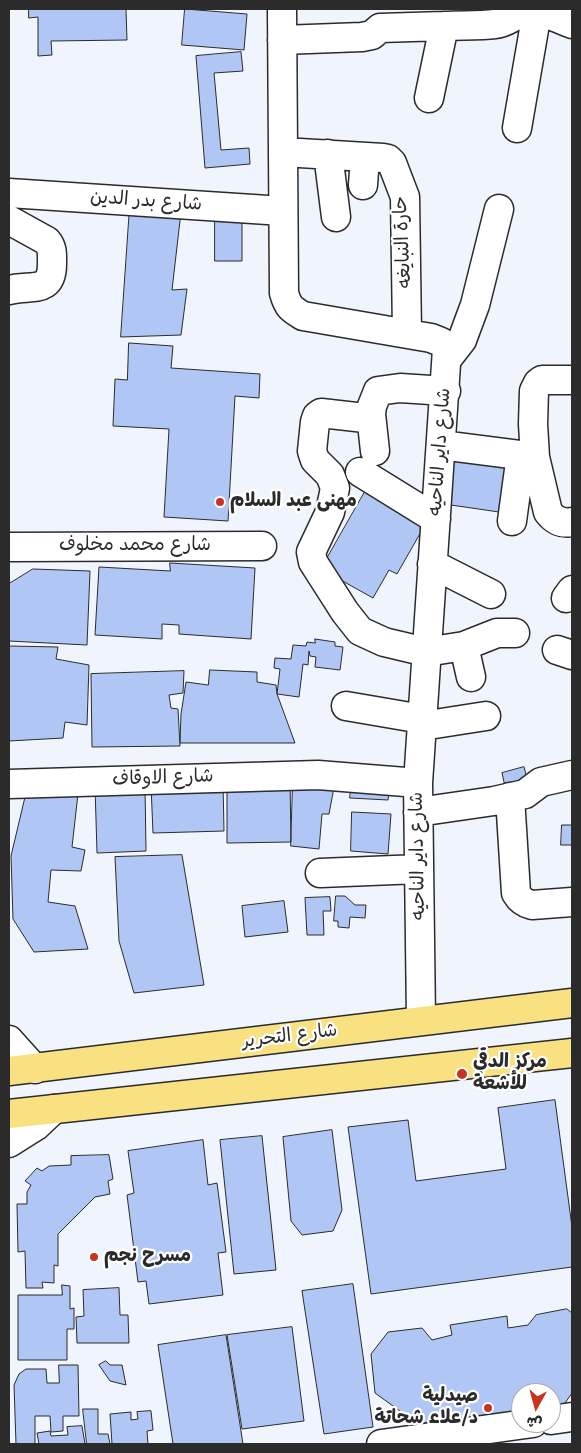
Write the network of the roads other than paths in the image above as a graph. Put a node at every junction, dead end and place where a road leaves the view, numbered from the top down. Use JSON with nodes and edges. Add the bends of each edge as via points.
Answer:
{"nodes":[{"id":1,"x":282,"y":9,"type":"edge"},
{"id":2,"x":531,"y":11,"type":"edge"},
{"id":3,"x":572,"y":24,"type":"edge"},
{"id":4,"x":444,"y":26,"type":"junction"},
{"id":5,"x":282,"y":40,"type":"junction"},
{"id":6,"x":429,"y":98,"type":"dead end"},
{"id":7,"x":517,"y":128,"type":"dead end"},
{"id":8,"x":283,"y":152,"type":"junction"},
{"id":9,"x":328,"y":154,"type":"junction"},
{"id":10,"x":374,"y":157,"type":"junction"},
{"id":11,"x":363,"y":185,"type":"dead end"},
{"id":12,"x":9,"y":193,"type":"edge"},
{"id":13,"x":500,"y":209,"type":"dead end"},
{"id":14,"x":283,"y":211,"type":"junction"},
{"id":15,"x":336,"y":217,"type":"dead end"},
{"id":16,"x":9,"y":220,"type":"edge"},
{"id":17,"x":9,"y":290,"type":"edge"},
{"id":18,"x":407,"y":334,"type":"junction"},
{"id":19,"x":448,"y":358,"type":"junction"},
{"id":20,"x":572,"y":380,"type":"edge"},
{"id":21,"x":446,"y":391,"type":"junction"},
{"id":22,"x":371,"y":414,"type":"junction"},
{"id":23,"x":441,"y":445,"type":"junction"},
{"id":24,"x":528,"y":456,"type":"junction"},
{"id":25,"x":436,"y":519,"type":"junction"},
{"id":26,"x":512,"y":520,"type":"dead end"},
{"id":27,"x":572,"y":522,"type":"edge"},
{"id":28,"x":9,"y":546,"type":"edge"},
{"id":29,"x":262,"y":546,"type":"dead end"},
{"id":30,"x":432,"y":564,"type":"junction"},
{"id":31,"x":491,"y":594,"type":"dead end"},
{"id":32,"x":515,"y":633,"type":"dead end"},
{"id":33,"x":464,"y":646,"type":"junction"},
{"id":34,"x":426,"y":652,"type":"junction"},
{"id":35,"x":471,"y":677,"type":"dead end"},
{"id":36,"x":346,"y":706,"type":"dead end"},
{"id":37,"x":486,"y":716,"type":"dead end"},
{"id":38,"x":422,"y":723,"type":"junction"},
{"id":39,"x":572,"y":775,"type":"edge"},
{"id":40,"x":418,"y":783,"type":"junction"},
{"id":41,"x":9,"y":784,"type":"edge"},
{"id":42,"x":510,"y":797,"type":"junction"},
{"id":43,"x":418,"y":812,"type":"junction"},
{"id":44,"x":419,"y":869,"type":"junction"},
{"id":45,"x":320,"y":873,"type":"dead end"},
{"id":46,"x":572,"y":902,"type":"edge"},
{"id":47,"x":572,"y":1004,"type":"edge"},
{"id":48,"x":421,"y":1020,"type":"junction"},
{"id":49,"x":9,"y":1040,"type":"edge"},
{"id":50,"x":572,"y":1053,"type":"edge"},
{"id":51,"x":22,"y":1070,"type":"edge"},
{"id":52,"x":54,"y":1109,"type":"junction"},
{"id":53,"x":9,"y":1114,"type":"edge"},
{"id":54,"x":9,"y":1142,"type":"edge"},
{"id":55,"x":511,"y":1426,"type":"edge"},
{"id":56,"x":381,"y":1444,"type":"edge"}],
"edges":[{"from":1,"to":5,"type":"street"},
{"from":2,"to":3,"type":"street"},
{"from":2,"to":4,"type":"street","via":[[508,22]]},
{"from":2,"to":7,"type":"street"},
{"from":4,"to":5,"type":"street","via":[[380,28],[362,38]]},
{"from":4,"to":6,"type":"street"},
{"from":5,"to":8,"type":"street"},
{"from":8,"to":9,"type":"street"},
{"from":8,"to":14,"type":"street"},
{"from":9,"to":10,"type":"street"},
{"from":9,"to":15,"type":"street"},
{"from":10,"to":11,"type":"street"},
{"from":10,"to":18,"type":"street","name":"حارة النبايغه","via":[[388,159],[392,163],[405,198]]},
{"from":12,"to":14,"type":"street","name":"شارع بدر الدين"},
{"from":13,"to":19,"type":"street","via":[[475,305],[462,340]]},
{"from":14,"to":18,"type":"street","via":[[284,293],[291,309],[303,316]]},
{"from":16,"to":17,"type":"street","via":[[47,241],[51,246],[52,272],[45,285]]},
{"from":18,"to":19,"type":"street","via":[[441,342],[447,349]]},
{"from":19,"to":21,"type":"street","name":"شارع داير الناحيه"},
{"from":20,"to":24,"type":"street","via":[[542,380],[535,387]]},
{"from":21,"to":22,"type":"street","via":[[400,388],[378,391]]},
{"from":21,"to":23,"type":"street","name":"شارع داير الناحيه"},
{"from":22,"to":25,"type":"street","via":[[368,462]]},
{"from":22,"to":34,"type":"street","via":[[359,418],[321,413],[316,418],[312,451],[315,460],[330,475],[335,488],[330,512],[311,552],[313,562],[360,631],[384,642]]},
{"from":23,"to":24,"type":"street"},
{"from":23,"to":25,"type":"street","name":"شارع داير الناحيه"},
{"from":24,"to":26,"type":"street"},
{"from":24,"to":27,"type":"street","via":[[548,512],[559,521]]},
{"from":25,"to":30,"type":"street","name":"شارع داير الناحيه"},
{"from":28,"to":29,"type":"street","name":"شارع محمد مخلوف"},
{"from":30,"to":31,"type":"street"},
{"from":30,"to":34,"type":"street","name":"شارع داير الناحيه"},
{"from":32,"to":33,"type":"street","via":[[497,633]]},
{"from":33,"to":34,"type":"street"},
{"from":33,"to":35,"type":"street"},
{"from":34,"to":38,"type":"street","name":"شارع داير الناحيه"},
{"from":36,"to":38,"type":"street"},
{"from":37,"to":38,"type":"street"},
{"from":38,"to":40,"type":"street","name":"شارع داير الناحيه"},
{"from":39,"to":42,"type":"street","via":[[540,782],[525,794]]},
{"from":40,"to":41,"type":"street","name":"شارع الاوقاف","via":[[318,775]]},
{"from":40,"to":43,"type":"street","name":"شارع داير الناحيه"},
{"from":42,"to":43,"type":"street"},
{"from":42,"to":46,"type":"street","via":[[516,893],[520,900],[532,905]]},
{"from":43,"to":44,"type":"street","name":"شارع داير الناحيه"},
{"from":44,"to":45,"type":"street"},
{"from":44,"to":48,"type":"street","name":"شارع داير الناحيه"},
{"from":47,"to":48,"type":"main road","name":"شارع التحرير"},
{"from":48,"to":51,"type":"main road","name":"شارع التحرير"},
{"from":49,"to":51,"type":"street"},
{"from":50,"to":52,"type":"main road"},
{"from":52,"to":53,"type":"main road"},
{"from":52,"to":54,"type":"street","via":[[36,1126]]},
{"from":55,"to":56,"type":"street"}]}
